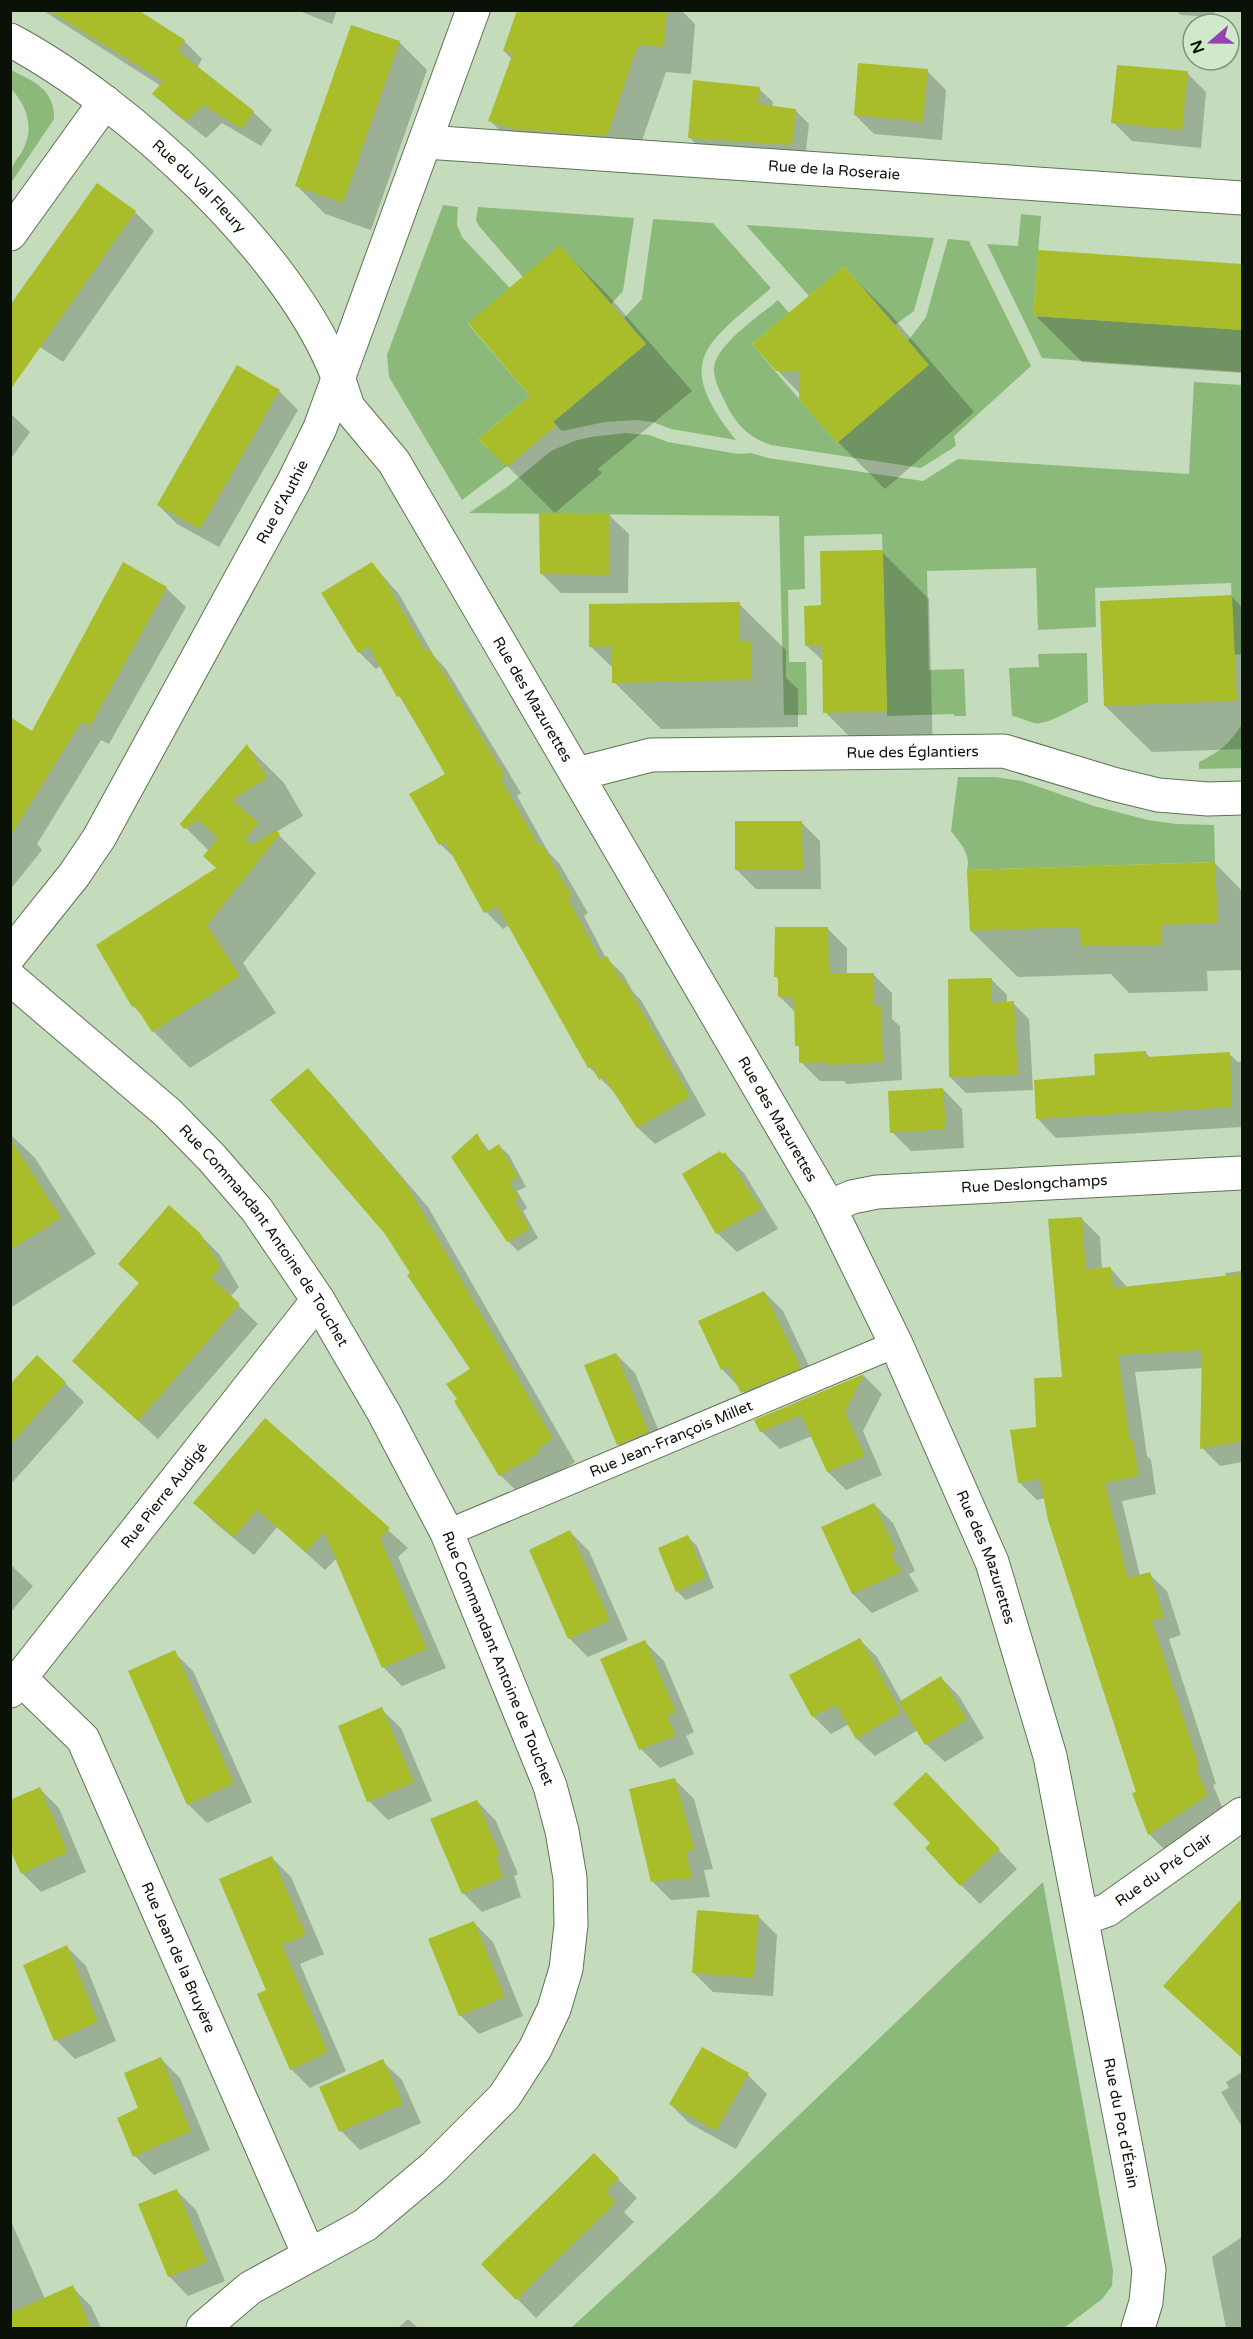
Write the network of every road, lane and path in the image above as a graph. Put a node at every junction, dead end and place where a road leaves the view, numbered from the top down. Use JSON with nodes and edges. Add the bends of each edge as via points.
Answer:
{"nodes":[{"id":1,"x":473,"y":10,"type":"edge"},
{"id":2,"x":10,"y":40,"type":"edge"},
{"id":3,"x":105,"y":102,"type":"junction"},
{"id":4,"x":425,"y":142,"type":"junction"},
{"id":5,"x":1242,"y":198,"type":"edge"},
{"id":6,"x":10,"y":234,"type":"edge"},
{"id":7,"x":339,"y":380,"type":"junction"},
{"id":8,"x":577,"y":774,"type":"junction"},
{"id":9,"x":1242,"y":798,"type":"edge"},
{"id":10,"x":10,"y":955,"type":"edge"},
{"id":11,"x":10,"y":978,"type":"edge"},
{"id":12,"x":1242,"y":1173,"type":"edge"},
{"id":13,"x":829,"y":1207,"type":"junction"},
{"id":14,"x":318,"y":1300,"type":"junction"},
{"id":15,"x":896,"y":1344,"type":"junction"},
{"id":16,"x":447,"y":1533,"type":"junction"},
{"id":17,"x":15,"y":1684,"type":"edge"},
{"id":18,"x":1242,"y":1814,"type":"edge"},
{"id":19,"x":1082,"y":1919,"type":"junction"},
{"id":20,"x":309,"y":2255,"type":"junction"},
{"id":21,"x":203,"y":2328,"type":"edge"},
{"id":22,"x":1138,"y":2328,"type":"edge"}],
"edges":[{"from":1,"to":4,"type":"street","name":"Rue d'Authie"},
{"from":2,"to":3,"type":"street","name":"Rue du Val Fleury","via":[[73,77]]},
{"from":3,"to":6,"type":"street"},
{"from":3,"to":7,"type":"street","name":"Rue du Val Fleury","via":[[169,156],[235,220],[285,282],[321,339]]},
{"from":4,"to":5,"type":"street","name":"Rue de la Roseraie"},
{"from":4,"to":7,"type":"street","name":"Rue d'Authie"},
{"from":7,"to":8,"type":"street","name":"Rue des Mazurettes","via":[[348,407],[393,462]]},
{"from":7,"to":10,"type":"street","name":"Rue d'Authie","via":[[305,460],[99,838]]},
{"from":8,"to":9,"type":"street","name":"Rue des Églantiers","via":[[651,756],[1004,751],[1158,795]]},
{"from":8,"to":13,"type":"street","name":"Rue des Mazurettes"},
{"from":11,"to":14,"type":"street","name":"Rue Commandant Antoine de Touchet","via":[[168,1113],[212,1158],[257,1210]]},
{"from":12,"to":13,"type":"street","name":"Rue Deslongchamps","via":[[877,1192]]},
{"from":13,"to":15,"type":"street","name":"Rue des Mazurettes"},
{"from":14,"to":16,"type":"street","name":"Rue Commandant Antoine de Touchet","via":[[384,1413]]},
{"from":14,"to":17,"type":"street","name":"Rue Pierre Audigé"},
{"from":15,"to":16,"type":"street","name":"Rue Jean-François Millet"},
{"from":15,"to":19,"type":"street","name":"Rue des Mazurettes","via":[[992,1562],[1050,1756]]},
{"from":16,"to":20,"type":"street","name":"Rue Commandant Antoine de Touchet","via":[[550,1786],[559,1819],[570,1878],[571,1925],[566,1970],[554,2009],[535,2049],[504,2097],[393,2203],[365,2225]]},
{"from":17,"to":20,"type":"street","name":"Rue Jean de la Bruyère","via":[[83,1739]]},
{"from":18,"to":19,"type":"street","name":"Rue du Pré Clair","via":[[1107,1910]]},
{"from":19,"to":22,"type":"street","name":"Rue du Pot d'Étain","via":[[1149,2270],[1146,2302]]},
{"from":20,"to":21,"type":"street","name":"Rue Commandant Antoine de Touchet","via":[[250,2288]]}]}
